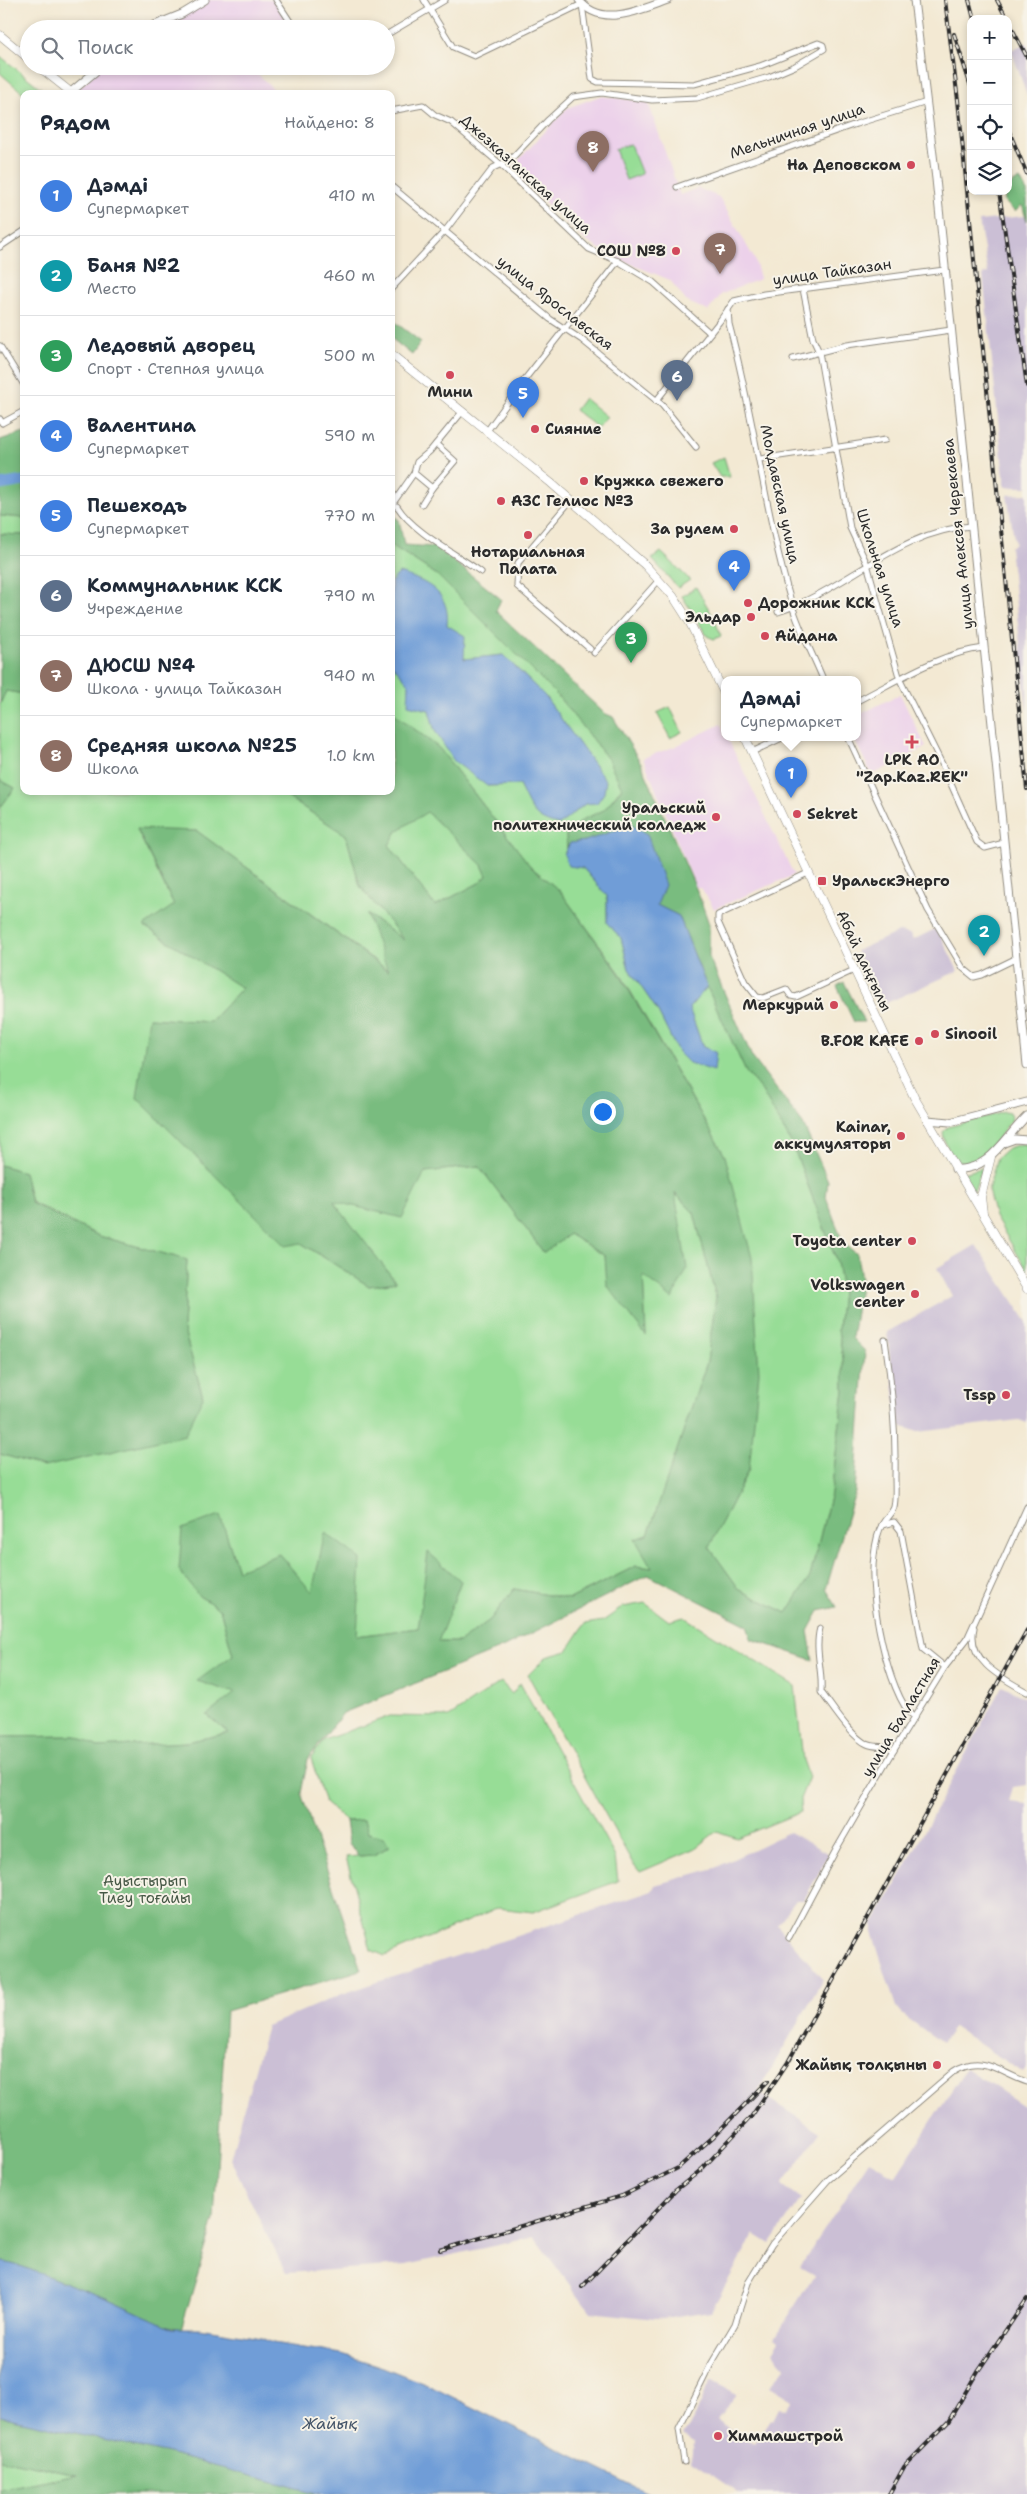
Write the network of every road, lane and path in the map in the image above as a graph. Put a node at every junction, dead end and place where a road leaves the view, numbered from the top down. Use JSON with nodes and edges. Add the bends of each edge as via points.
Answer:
{"nodes":[{"id":1,"x":205,"y":0,"type":"edge"},
{"id":2,"x":276,"y":0,"type":"edge"},
{"id":3,"x":424,"y":0,"type":"edge"},
{"id":4,"x":444,"y":0,"type":"edge"},
{"id":5,"x":668,"y":0,"type":"edge"},
{"id":6,"x":914,"y":0,"type":"edge"},
{"id":7,"x":581,"y":2,"type":"edge"},
{"id":8,"x":430,"y":9,"type":"junction"},
{"id":9,"x":167,"y":20,"type":"edge"},
{"id":10,"x":288,"y":20,"type":"edge"},
{"id":11,"x":395,"y":30,"type":"edge"},
{"id":12,"x":0,"y":35,"type":"edge"},
{"id":13,"x":20,"y":51,"type":"edge"},
{"id":14,"x":49,"y":75,"type":"edge"},
{"id":15,"x":92,"y":75,"type":"edge"},
{"id":16,"x":68,"y":90,"type":"edge"},
{"id":17,"x":75,"y":90,"type":"edge"},
{"id":18,"x":927,"y":102,"type":"junction"},
{"id":19,"x":395,"y":110,"type":"edge"},
{"id":20,"x":500,"y":164,"type":"junction"},
{"id":21,"x":677,"y":187,"type":"dead end"},
{"id":22,"x":395,"y":189,"type":"edge"},
{"id":23,"x":445,"y":231,"type":"junction"},
{"id":24,"x":20,"y":234,"type":"edge"},
{"id":25,"x":0,"y":247,"type":"edge"},
{"id":26,"x":618,"y":261,"type":"junction"},
{"id":27,"x":944,"y":270,"type":"junction"},
{"id":28,"x":395,"y":285,"type":"edge"},
{"id":29,"x":803,"y":289,"type":"junction"},
{"id":30,"x":728,"y":309,"type":"junction"},
{"id":31,"x":565,"y":329,"type":"junction"},
{"id":32,"x":950,"y":330,"type":"junction"},
{"id":33,"x":710,"y":333,"type":"junction"},
{"id":34,"x":0,"y":346,"type":"edge"},
{"id":35,"x":820,"y":352,"type":"junction"},
{"id":36,"x":395,"y":357,"type":"edge"},
{"id":37,"x":793,"y":359,"type":"dead end"},
{"id":38,"x":20,"y":378,"type":"edge"},
{"id":39,"x":656,"y":401,"type":"junction"},
{"id":40,"x":462,"y":412,"type":"junction"},
{"id":41,"x":20,"y":413,"type":"edge"},
{"id":42,"x":0,"y":419,"type":"edge"},
{"id":43,"x":486,"y":431,"type":"junction"},
{"id":44,"x":885,"y":440,"type":"dead end"},
{"id":45,"x":436,"y":444,"type":"junction"},
{"id":46,"x":696,"y":447,"type":"dead end"},
{"id":47,"x":836,"y":449,"type":"junction"},
{"id":48,"x":760,"y":459,"type":"junction"},
{"id":49,"x":414,"y":473,"type":"junction"},
{"id":50,"x":432,"y":488,"type":"junction"},
{"id":51,"x":395,"y":500,"type":"edge"},
{"id":52,"x":571,"y":500,"type":"junction"},
{"id":53,"x":422,"y":504,"type":"dead end"},
{"id":54,"x":395,"y":506,"type":"edge"},
{"id":55,"x":971,"y":526,"type":"junction"},
{"id":56,"x":867,"y":564,"type":"junction"},
{"id":57,"x":481,"y":572,"type":"dead end"},
{"id":58,"x":659,"y":580,"type":"junction"},
{"id":59,"x":793,"y":607,"type":"junction"},
{"id":60,"x":778,"y":612,"type":"dead end"},
{"id":61,"x":984,"y":648,"type":"junction"},
{"id":62,"x":822,"y":676,"type":"edge"},
{"id":63,"x":900,"y":680,"type":"junction"},
{"id":64,"x":721,"y":687,"type":"edge"},
{"id":65,"x":861,"y":699,"type":"edge"},
{"id":66,"x":747,"y":741,"type":"edge"},
{"id":67,"x":775,"y":741,"type":"edge"},
{"id":68,"x":850,"y":741,"type":"edge"},
{"id":69,"x":752,"y":752,"type":"junction"},
{"id":70,"x":1004,"y":843,"type":"junction"},
{"id":71,"x":808,"y":873,"type":"junction"},
{"id":72,"x":1015,"y":959,"type":"junction"},
{"id":73,"x":854,"y":970,"type":"junction"},
{"id":74,"x":1027,"y":1065,"type":"edge"},
{"id":75,"x":1027,"y":1102,"type":"edge"},
{"id":76,"x":1027,"y":1116,"type":"edge"},
{"id":77,"x":927,"y":1120,"type":"junction"},
{"id":78,"x":1027,"y":1140,"type":"edge"},
{"id":79,"x":1001,"y":1144,"type":"junction"},
{"id":80,"x":991,"y":1157,"type":"junction"},
{"id":81,"x":955,"y":1168,"type":"junction"},
{"id":82,"x":984,"y":1218,"type":"junction"},
{"id":83,"x":1027,"y":1284,"type":"edge"},
{"id":84,"x":1027,"y":1289,"type":"edge"},
{"id":85,"x":885,"y":1340,"type":"dead end"},
{"id":86,"x":1027,"y":1507,"type":"edge"},
{"id":87,"x":882,"y":1525,"type":"junction"},
{"id":88,"x":977,"y":1616,"type":"junction"},
{"id":89,"x":820,"y":1628,"type":"dead end"},
{"id":90,"x":945,"y":1667,"type":"junction"},
{"id":91,"x":1027,"y":1692,"type":"edge"},
{"id":92,"x":914,"y":1718,"type":"junction"},
{"id":93,"x":894,"y":1750,"type":"junction"},
{"id":94,"x":789,"y":1938,"type":"dead end"},
{"id":95,"x":1027,"y":2082,"type":"edge"},
{"id":96,"x":684,"y":2462,"type":"dead end"}],
"edges":[{"from":1,"to":9,"type":"street"},
{"from":2,"to":10,"type":"street"},
{"from":3,"to":8,"type":"street"},
{"from":4,"to":8,"type":"street"},
{"from":5,"to":7,"type":"street","via":[[609,16]]},
{"from":6,"to":18,"type":"street","name":"улица Алексея Черекаева"},
{"from":7,"to":8,"type":"street","via":[[474,56],[453,47]]},
{"from":7,"to":20,"type":"street","via":[[592,79],[609,84],[694,84],[760,66],[818,43],[823,45],[822,52],[769,77],[697,98],[652,100],[602,93],[573,97],[510,160]]},
{"from":8,"to":11,"type":"street"},
{"from":12,"to":13,"type":"main road"},
{"from":14,"to":16,"type":"main road"},
{"from":15,"to":17,"type":"street"},
{"from":18,"to":21,"type":"street","name":"Мельничная улица"},
{"from":18,"to":27,"type":"street","name":"улица Алексея Черекаева"},
{"from":19,"to":20,"type":"street","name":"Джезказганская улица","via":[[424,106],[451,122]]},
{"from":20,"to":23,"type":"street","via":[[493,168]]},
{"from":20,"to":26,"type":"street","name":"Джезказганская улица","via":[[589,249]]},
{"from":22,"to":23,"type":"street","name":"улица Ярославская"},
{"from":23,"to":28,"type":"street"},
{"from":23,"to":31,"type":"street","name":"улица Ярославская","via":[[550,320]]},
{"from":24,"to":25,"type":"street"},
{"from":26,"to":31,"type":"street"},
{"from":26,"to":33,"type":"street","name":"Джезказганская улица","via":[[653,282]]},
{"from":27,"to":29,"type":"street","name":"улица Тайказан"},
{"from":27,"to":32,"type":"street","name":"улица Алексея Черекаева"},
{"from":29,"to":30,"type":"street","name":"улица Тайказан","via":[[743,297]]},
{"from":29,"to":35,"type":"street","name":"Школьная улица","via":[[813,339]]},
{"from":30,"to":33,"type":"street"},
{"from":30,"to":48,"type":"street","name":"Молдавская улица"},
{"from":31,"to":39,"type":"street","name":"улица Ярославская"},
{"from":31,"to":43,"type":"street"},
{"from":32,"to":35,"type":"street","via":[[847,344]]},
{"from":32,"to":55,"type":"street","name":"улица Алексея Черекаева"},
{"from":33,"to":39,"type":"street"},
{"from":34,"to":38,"type":"street"},
{"from":35,"to":37,"type":"street"},
{"from":35,"to":47,"type":"street","name":"Школьная улица"},
{"from":36,"to":40,"type":"main road"},
{"from":39,"to":46,"type":"street","name":"улица Ярославская"},
{"from":40,"to":43,"type":"main road"},
{"from":40,"to":45,"type":"street"},
{"from":41,"to":42,"type":"street","via":[[2,423]]},
{"from":43,"to":52,"type":"main road"},
{"from":44,"to":47,"type":"street"},
{"from":45,"to":49,"type":"street","via":[[417,462]]},
{"from":45,"to":50,"type":"street","via":[[455,461]]},
{"from":47,"to":48,"type":"street"},
{"from":47,"to":56,"type":"street","name":"Школьная улица","via":[[850,528]]},
{"from":48,"to":59,"type":"street","name":"Молдавская улица","via":[[770,522]]},
{"from":49,"to":50,"type":"street"},
{"from":49,"to":51,"type":"street"},
{"from":50,"to":53,"type":"street"},
{"from":52,"to":58,"type":"main road","via":[[630,550]]},
{"from":52,"to":58,"type":"street","via":[[518,563],[516,586],[592,651]]},
{"from":54,"to":57,"type":"street","via":[[421,531]]},
{"from":55,"to":56,"type":"street","via":[[933,533]]},
{"from":55,"to":61,"type":"street","name":"улица Алексея Черекаева"},
{"from":56,"to":59,"type":"street","via":[[848,578]]},
{"from":56,"to":63,"type":"street","name":"Школьная улица"},
{"from":58,"to":64,"type":"main road","via":[[689,621]]},
{"from":59,"to":60,"type":"street"},
{"from":59,"to":62,"type":"street","name":"Молдавская улица"},
{"from":61,"to":63,"type":"street","via":[[941,659]]},
{"from":61,"to":70,"type":"street","name":"улица Алексея Черекаева"},
{"from":63,"to":65,"type":"street"},
{"from":63,"to":70,"type":"street","name":"Школьная улица","via":[[977,842],[984,848]]},
{"from":66,"to":69,"type":"main road","name":"Абай даңғылы"},
{"from":67,"to":69,"type":"street"},
{"from":68,"to":72,"type":"street","via":[[928,910],[963,968],[974,977]]},
{"from":69,"to":71,"type":"main road","name":"Абай даңғылы"},
{"from":70,"to":72,"type":"street","name":"улица Алексея Черекаева"},
{"from":71,"to":73,"type":"main road","name":"Абай даңғылы"},
{"from":71,"to":73,"type":"street","via":[[718,915],[718,922],[745,982],[757,997],[786,989],[796,997]]},
{"from":72,"to":74,"type":"street","name":"улица Алексея Черекаева"},
{"from":73,"to":77,"type":"main road","name":"Абай даңғылы"},
{"from":75,"to":77,"type":"street","via":[[950,1122]]},
{"from":76,"to":79,"type":"street"},
{"from":77,"to":81,"type":"main road","name":"Абай даңғылы"},
{"from":78,"to":79,"type":"street","via":[[1014,1139]]},
{"from":79,"to":80,"type":"street"},
{"from":80,"to":81,"type":"street","via":[[970,1168]]},
{"from":80,"to":82,"type":"main road","via":[[981,1197]]},
{"from":81,"to":82,"type":"main road","name":"Абай даңғылы"},
{"from":82,"to":83,"type":"main road"},
{"from":82,"to":84,"type":"main road"},
{"from":85,"to":87,"type":"street","via":[[896,1448],[894,1507]]},
{"from":86,"to":88,"type":"street","name":"улица Балластная"},
{"from":87,"to":90,"type":"street","via":[[894,1522],[901,1531],[923,1649]]},
{"from":87,"to":92,"type":"street","via":[[874,1556],[872,1589],[876,1614],[895,1689],[904,1709]]},
{"from":88,"to":90,"type":"street","name":"улица Балластная","via":[[967,1639]]},
{"from":88,"to":91,"type":"street","via":[[973,1632],[976,1651],[997,1675]]},
{"from":89,"to":93,"type":"street","via":[[816,1641],[822,1692],[866,1744]]},
{"from":90,"to":92,"type":"street","name":"улица Балластная"},
{"from":92,"to":93,"type":"street","name":"улица Балластная"},
{"from":93,"to":94,"type":"street","name":"улица Балластная"},
{"from":95,"to":96,"type":"street","via":[[988,2064],[966,2063],[828,2180],[772,2244],[748,2283],[735,2324],[679,2429]]}]}
